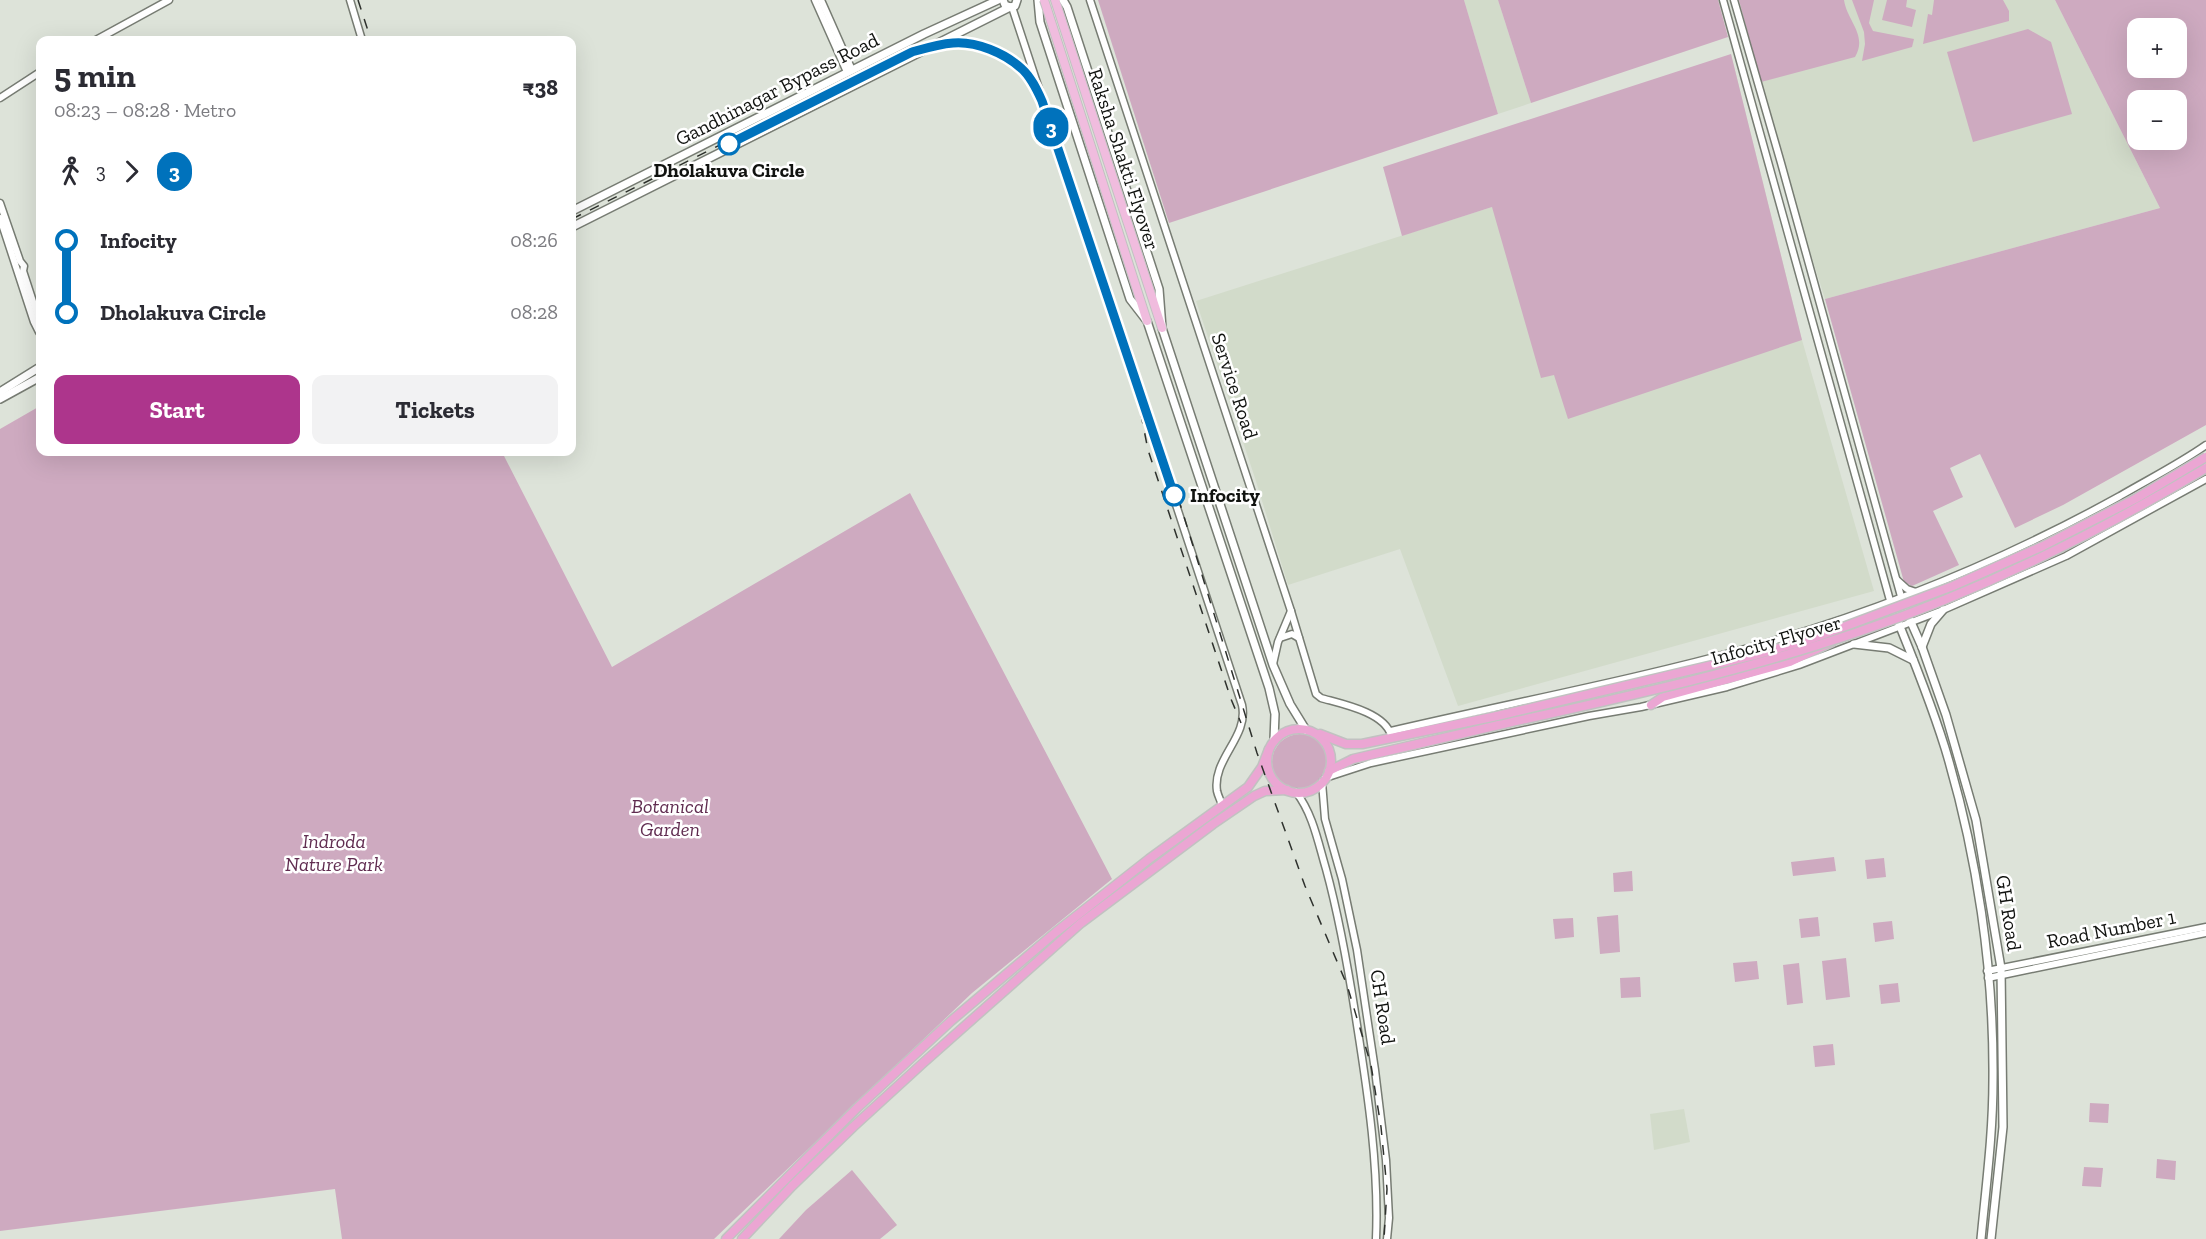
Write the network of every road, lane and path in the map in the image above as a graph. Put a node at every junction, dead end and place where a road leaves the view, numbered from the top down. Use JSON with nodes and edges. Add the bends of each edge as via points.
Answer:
{"nodes":[{"id":1,"x":170,"y":0,"type":"edge"},
{"id":2,"x":350,"y":0,"type":"edge"},
{"id":3,"x":815,"y":0,"type":"edge"},
{"id":4,"x":821,"y":0,"type":"edge"},
{"id":5,"x":998,"y":0,"type":"edge"},
{"id":6,"x":1003,"y":0,"type":"edge"},
{"id":7,"x":1025,"y":0,"type":"edge"},
{"id":8,"x":1038,"y":0,"type":"edge"},
{"id":9,"x":1046,"y":0,"type":"edge"},
{"id":10,"x":1090,"y":0,"type":"edge"},
{"id":11,"x":1723,"y":0,"type":"edge"},
{"id":12,"x":1734,"y":0,"type":"edge"},
{"id":13,"x":1058,"y":2,"type":"edge"},
{"id":14,"x":1014,"y":5,"type":"edge"},
{"id":15,"x":103,"y":36,"type":"edge"},
{"id":16,"x":361,"y":36,"type":"edge"},
{"id":17,"x":850,"y":71,"type":"junction"},
{"id":18,"x":36,"y":75,"type":"edge"},
{"id":19,"x":0,"y":98,"type":"edge"},
{"id":20,"x":1781,"y":163,"type":"junction"},
{"id":21,"x":1770,"y":166,"type":"junction"},
{"id":22,"x":1790,"y":197,"type":"junction"},
{"id":23,"x":1780,"y":200,"type":"junction"},
{"id":24,"x":0,"y":203,"type":"edge"},
{"id":25,"x":576,"y":209,"type":"edge"},
{"id":26,"x":0,"y":218,"type":"edge"},
{"id":27,"x":576,"y":225,"type":"edge"},
{"id":28,"x":20,"y":267,"type":"junction"},
{"id":29,"x":1147,"y":321,"type":"junction"},
{"id":30,"x":36,"y":325,"type":"edge"},
{"id":31,"x":1162,"y":328,"type":"junction"},
{"id":32,"x":36,"y":370,"type":"edge"},
{"id":33,"x":36,"y":379,"type":"edge"},
{"id":34,"x":0,"y":392,"type":"edge"},
{"id":35,"x":0,"y":399,"type":"edge"},
{"id":36,"x":2206,"y":445,"type":"edge"},
{"id":37,"x":2206,"y":457,"type":"edge"},
{"id":38,"x":2206,"y":468,"type":"edge"},
{"id":39,"x":2206,"y":479,"type":"edge"},
{"id":40,"x":1896,"y":580,"type":"junction"},
{"id":41,"x":1916,"y":592,"type":"junction"},
{"id":42,"x":1902,"y":601,"type":"junction"},
{"id":43,"x":1891,"y":604,"type":"junction"},
{"id":44,"x":1943,"y":610,"type":"junction"},
{"id":45,"x":1291,"y":611,"type":"junction"},
{"id":46,"x":1911,"y":622,"type":"junction"},
{"id":47,"x":1900,"y":626,"type":"junction"},
{"id":48,"x":1280,"y":638,"type":"junction"},
{"id":49,"x":1840,"y":638,"type":"junction"},
{"id":50,"x":1300,"y":639,"type":"junction"},
{"id":51,"x":1854,"y":644,"type":"junction"},
{"id":52,"x":1922,"y":648,"type":"junction"},
{"id":53,"x":1913,"y":660,"type":"junction"},
{"id":54,"x":1273,"y":665,"type":"junction"},
{"id":55,"x":1651,"y":705,"type":"junction"},
{"id":56,"x":1308,"y":730,"type":"junction"},
{"id":57,"x":1392,"y":735,"type":"junction"},
{"id":58,"x":1275,"y":740,"type":"junction"},
{"id":59,"x":1269,"y":749,"type":"junction"},
{"id":60,"x":1326,"y":777,"type":"junction"},
{"id":61,"x":1292,"y":791,"type":"junction"},
{"id":62,"x":1222,"y":805,"type":"junction"},
{"id":63,"x":2206,"y":927,"type":"edge"},
{"id":64,"x":2206,"y":933,"type":"edge"},
{"id":65,"x":2001,"y":971,"type":"junction"},
{"id":66,"x":1987,"y":974,"type":"junction"},
{"id":67,"x":726,"y":1239,"type":"edge"},
{"id":68,"x":742,"y":1239,"type":"edge"},
{"id":69,"x":1376,"y":1239,"type":"edge"},
{"id":70,"x":1387,"y":1239,"type":"edge"},
{"id":71,"x":1981,"y":1239,"type":"edge"},
{"id":72,"x":1991,"y":1239,"type":"edge"}],
"edges":[{"from":1,"to":15,"type":"street"},
{"from":2,"to":16,"type":"street"},
{"from":3,"to":17,"type":"street"},
{"from":4,"to":17,"type":"street"},
{"from":5,"to":17,"type":"main road","name":"Gandhinagar Bypass Road"},
{"from":6,"to":14,"type":"main road","via":[[1005,5]]},
{"from":7,"to":14,"type":"main road","name":"Gandhinagar Bypass Road"},
{"from":8,"to":9,"type":"main road"},
{"from":8,"to":29,"type":"main road","via":[[1040,22],[1112,248],[1130,299]]},
{"from":9,"to":29,"type":"main road","name":"Raksha Shakti Flyover","bridge":true},
{"from":10,"to":45,"type":"street","name":"Service Road"},
{"from":11,"to":21,"type":"street"},
{"from":12,"to":20,"type":"street"},
{"from":13,"to":31,"type":"main road","name":"Raksha Shakti Flyover"},
{"from":13,"to":31,"type":"main road","via":[[1067,7],[1159,289]]},
{"from":14,"to":27,"type":"main road","name":"Gandhinagar Bypass Road"},
{"from":14,"to":62,"type":"street","via":[[1242,705],[1242,726],[1218,780]]},
{"from":17,"to":25,"type":"main road","name":"Gandhinagar Bypass Road"},
{"from":18,"to":19,"type":"street"},
{"from":20,"to":21,"type":"street"},
{"from":20,"to":22,"type":"street"},
{"from":21,"to":23,"type":"street"},
{"from":22,"to":23,"type":"street"},
{"from":22,"to":40,"type":"street"},
{"from":23,"to":43,"type":"street"},
{"from":24,"to":28,"type":"street"},
{"from":26,"to":28,"type":"street"},
{"from":28,"to":30,"type":"street"},
{"from":29,"to":58,"type":"main road","via":[[1271,695]]},
{"from":31,"to":54,"type":"main road"},
{"from":32,"to":34,"type":"main road"},
{"from":33,"to":35,"type":"main road"},
{"from":36,"to":41,"type":"street","via":[[2056,530]]},
{"from":37,"to":57,"type":"highway","name":"Infocity Flyover","bridge":true,"via":[[2043,546],[1953,586],[1811,639],[1497,716]]},
{"from":38,"to":49,"type":"highway","name":"Infocity Flyover","bridge":true,"via":[[2057,550],[1984,584]]},
{"from":39,"to":44,"type":"street","via":[[2066,556]]},
{"from":40,"to":41,"type":"street"},
{"from":40,"to":42,"type":"street"},
{"from":41,"to":42,"type":"street"},
{"from":42,"to":43,"type":"street"},
{"from":42,"to":46,"type":"main road","name":"GH Road"},
{"from":43,"to":47,"type":"main road","name":"GH Road"},
{"from":43,"to":57,"type":"street","via":[[1806,631]]},
{"from":44,"to":46,"type":"street"},
{"from":44,"to":52,"type":"main road","via":[[1931,624]]},
{"from":45,"to":48,"type":"street"},
{"from":45,"to":50,"type":"street","name":"Service Road"},
{"from":46,"to":47,"type":"street"},
{"from":46,"to":52,"type":"main road","name":"GH Road"},
{"from":47,"to":51,"type":"street"},
{"from":47,"to":53,"type":"main road","name":"GH Road"},
{"from":48,"to":50,"type":"street","via":[[1292,634]]},
{"from":48,"to":54,"type":"street"},
{"from":49,"to":55,"type":"highway","bridge":true,"via":[[1790,662],[1663,697]]},
{"from":49,"to":60,"type":"highway","name":"Infocity Flyover","bridge":true,"via":[[1745,668],[1353,759]]},
{"from":50,"to":57,"type":"street","name":"Service Road","via":[[1316,694],[1367,712]]},
{"from":51,"to":53,"type":"main road","via":[[1889,648]]},
{"from":51,"to":55,"type":"street","via":[[1727,687]]},
{"from":52,"to":65,"type":"main road","name":"GH Road","via":[[1976,820]]},
{"from":53,"to":66,"type":"main road","name":"GH Road","via":[[1960,805],[1984,935]]},
{"from":54,"to":56,"type":"main road","via":[[1290,704]]},
{"from":55,"to":60,"type":"street","via":[[1381,761]]},
{"from":56,"to":57,"type":"highway","name":"Infocity Flyover","via":[[1346,744],[1362,744]]},
{"from":56,"to":58,"type":"highway","via":[[1291,730]]},
{"from":56,"to":60,"type":"highway","via":[[1327,744],[1332,765]]},
{"from":58,"to":59,"type":"highway"},
{"from":59,"to":61,"type":"highway","via":[[1267,759],[1272,778]]},
{"from":59,"to":62,"type":"highway","via":[[1248,787]]},
{"from":60,"to":61,"type":"highway","via":[[1315,788]]},
{"from":60,"to":70,"type":"street","name":"CH Road","via":[[1325,819],[1357,950],[1379,1098],[1386,1160]]},
{"from":61,"to":68,"type":"highway","via":[[1265,791],[1254,796],[1081,923],[914,1071]]},
{"from":61,"to":69,"type":"street","name":"CH Road","via":[[1303,801],[1311,821],[1335,902],[1369,1109]]},
{"from":62,"to":67,"type":"highway","via":[[1056,932],[951,1021]]},
{"from":63,"to":65,"type":"street","name":"Road Number 1"},
{"from":64,"to":65,"type":"street","name":"Road Number 1"},
{"from":65,"to":66,"type":"street","name":"Road Number 1"},
{"from":65,"to":72,"type":"main road","name":"GH Road","via":[[2003,1127]]},
{"from":66,"to":71,"type":"main road","name":"GH Road","via":[[1993,1079]]}]}
